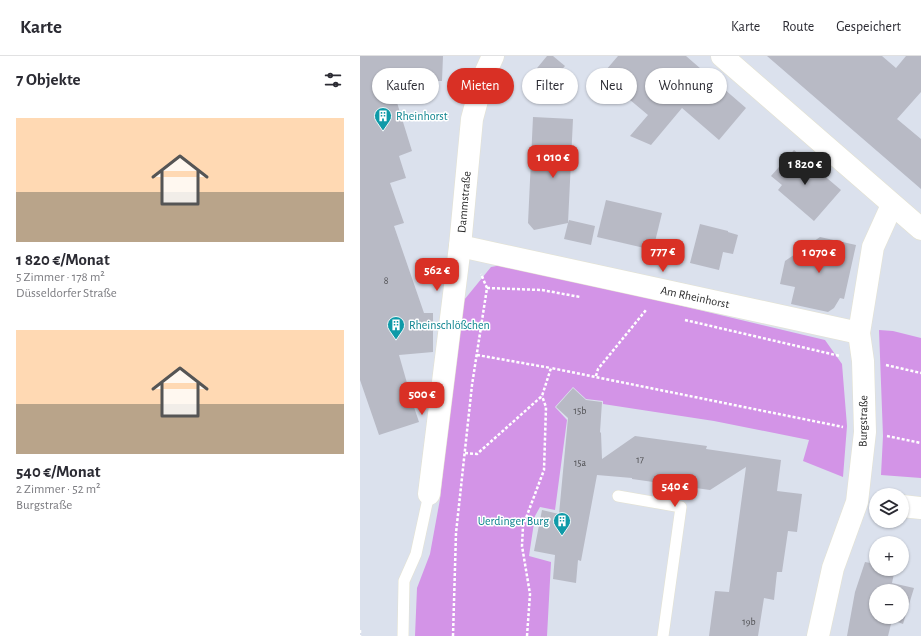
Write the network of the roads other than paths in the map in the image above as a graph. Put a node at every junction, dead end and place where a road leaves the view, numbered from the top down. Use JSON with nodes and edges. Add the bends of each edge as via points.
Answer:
{"nodes":[{"id":1,"x":493,"y":56,"type":"edge"},
{"id":2,"x":724,"y":57,"type":"edge"},
{"id":3,"x":892,"y":205,"type":"junction"},
{"id":4,"x":921,"y":228,"type":"edge"},
{"id":5,"x":460,"y":246,"type":"junction"},
{"id":6,"x":859,"y":333,"type":"junction"},
{"id":7,"x":429,"y":494,"type":"joint"},
{"id":8,"x":618,"y":496,"type":"dead end"},
{"id":9,"x":867,"y":503,"type":"edge"},
{"id":10,"x":909,"y":507,"type":"edge"},
{"id":11,"x":921,"y":508,"type":"edge"},
{"id":12,"x":403,"y":636,"type":"edge"},
{"id":13,"x":663,"y":636,"type":"edge"},
{"id":14,"x":818,"y":636,"type":"edge"}],
"edges":[{"from":1,"to":5,"type":"street","name":"Dammstraße","via":[[483,78],[472,119]]},
{"from":2,"to":3,"type":"street"},
{"from":3,"to":4,"type":"street"},
{"from":3,"to":6,"type":"street","name":"Burgstraße","via":[[873,247]]},
{"from":5,"to":6,"type":"street","name":"Am Rheinhorst"},
{"from":5,"to":7,"type":"street","name":"Dammstraße"},
{"from":6,"to":9,"type":"street","name":"Burgstraße","via":[[863,360]]},
{"from":7,"to":12,"type":"lane","via":[[416,554],[404,581]]},
{"from":8,"to":13,"type":"lane","via":[[681,507]]},
{"from":9,"to":14,"type":"street","name":"Burgstraße","via":[[833,568]]},
{"from":10,"to":11,"type":"street"}]}
